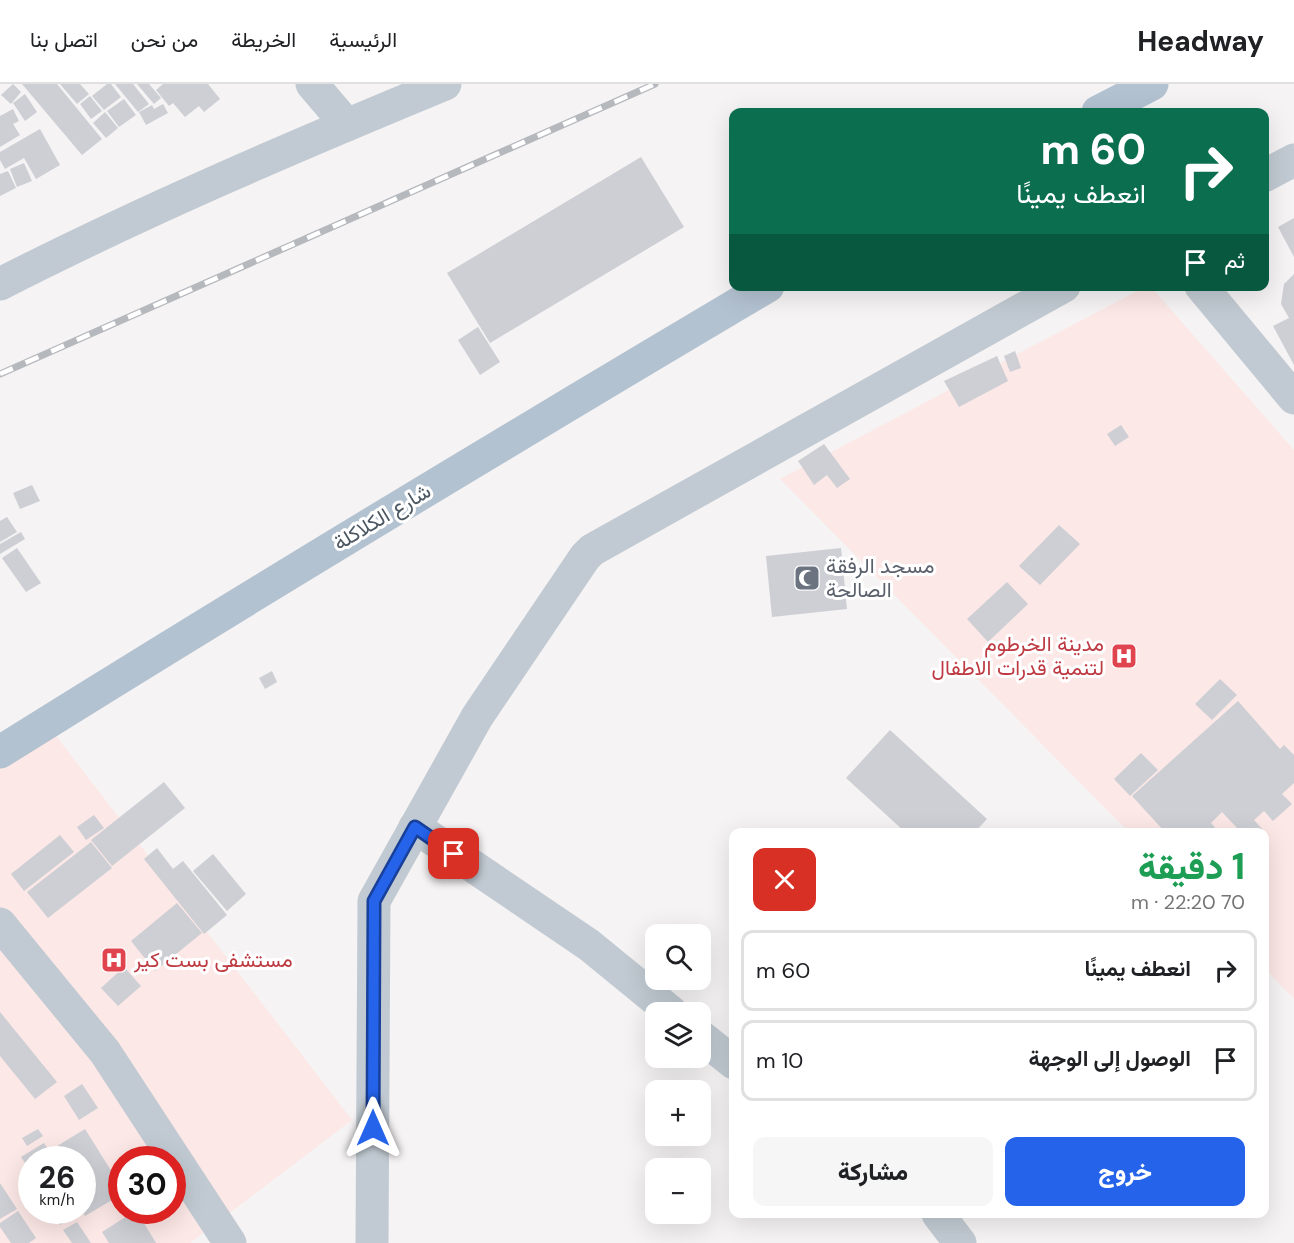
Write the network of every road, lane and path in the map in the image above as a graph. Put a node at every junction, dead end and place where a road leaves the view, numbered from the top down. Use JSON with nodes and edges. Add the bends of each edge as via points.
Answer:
{"nodes":[{"id":1,"x":312,"y":84,"type":"edge"},
{"id":2,"x":445,"y":84,"type":"edge"},
{"id":3,"x":1152,"y":84,"type":"edge"},
{"id":4,"x":1106,"y":108,"type":"edge"},
{"id":5,"x":346,"y":125,"type":"junction"},
{"id":6,"x":1294,"y":160,"type":"edge"},
{"id":7,"x":1269,"y":173,"type":"edge"},
{"id":8,"x":0,"y":284,"type":"edge"},
{"id":9,"x":760,"y":291,"type":"edge"},
{"id":10,"x":1055,"y":291,"type":"edge"},
{"id":11,"x":1205,"y":291,"type":"edge"},
{"id":12,"x":1294,"y":398,"type":"edge"},
{"id":13,"x":0,"y":752,"type":"edge"},
{"id":14,"x":415,"y":827,"type":"junction"},
{"id":15,"x":0,"y":924,"type":"edge"},
{"id":16,"x":659,"y":1002,"type":"edge"},
{"id":17,"x":711,"y":1045,"type":"edge"},
{"id":18,"x":729,"y":1059,"type":"edge"},
{"id":19,"x":941,"y":1218,"type":"edge"},
{"id":20,"x":230,"y":1243,"type":"edge"},
{"id":21,"x":372,"y":1243,"type":"edge"},
{"id":22,"x":960,"y":1243,"type":"edge"}],
"edges":[{"from":1,"to":5,"type":"street"},
{"from":2,"to":5,"type":"street"},
{"from":3,"to":4,"type":"main road"},
{"from":5,"to":8,"type":"street"},
{"from":6,"to":7,"type":"street"},
{"from":9,"to":13,"type":"main road","name":"شارع الكلاكلة","via":[[194,630]]},
{"from":10,"to":14,"type":"street","via":[[592,550],[477,717]]},
{"from":11,"to":12,"type":"street"},
{"from":14,"to":16,"type":"street","via":[[589,945]]},
{"from":14,"to":21,"type":"street","via":[[374,901]]},
{"from":15,"to":20,"type":"street","via":[[105,1052]]},
{"from":17,"to":18,"type":"street"},
{"from":19,"to":22,"type":"street"}]}
